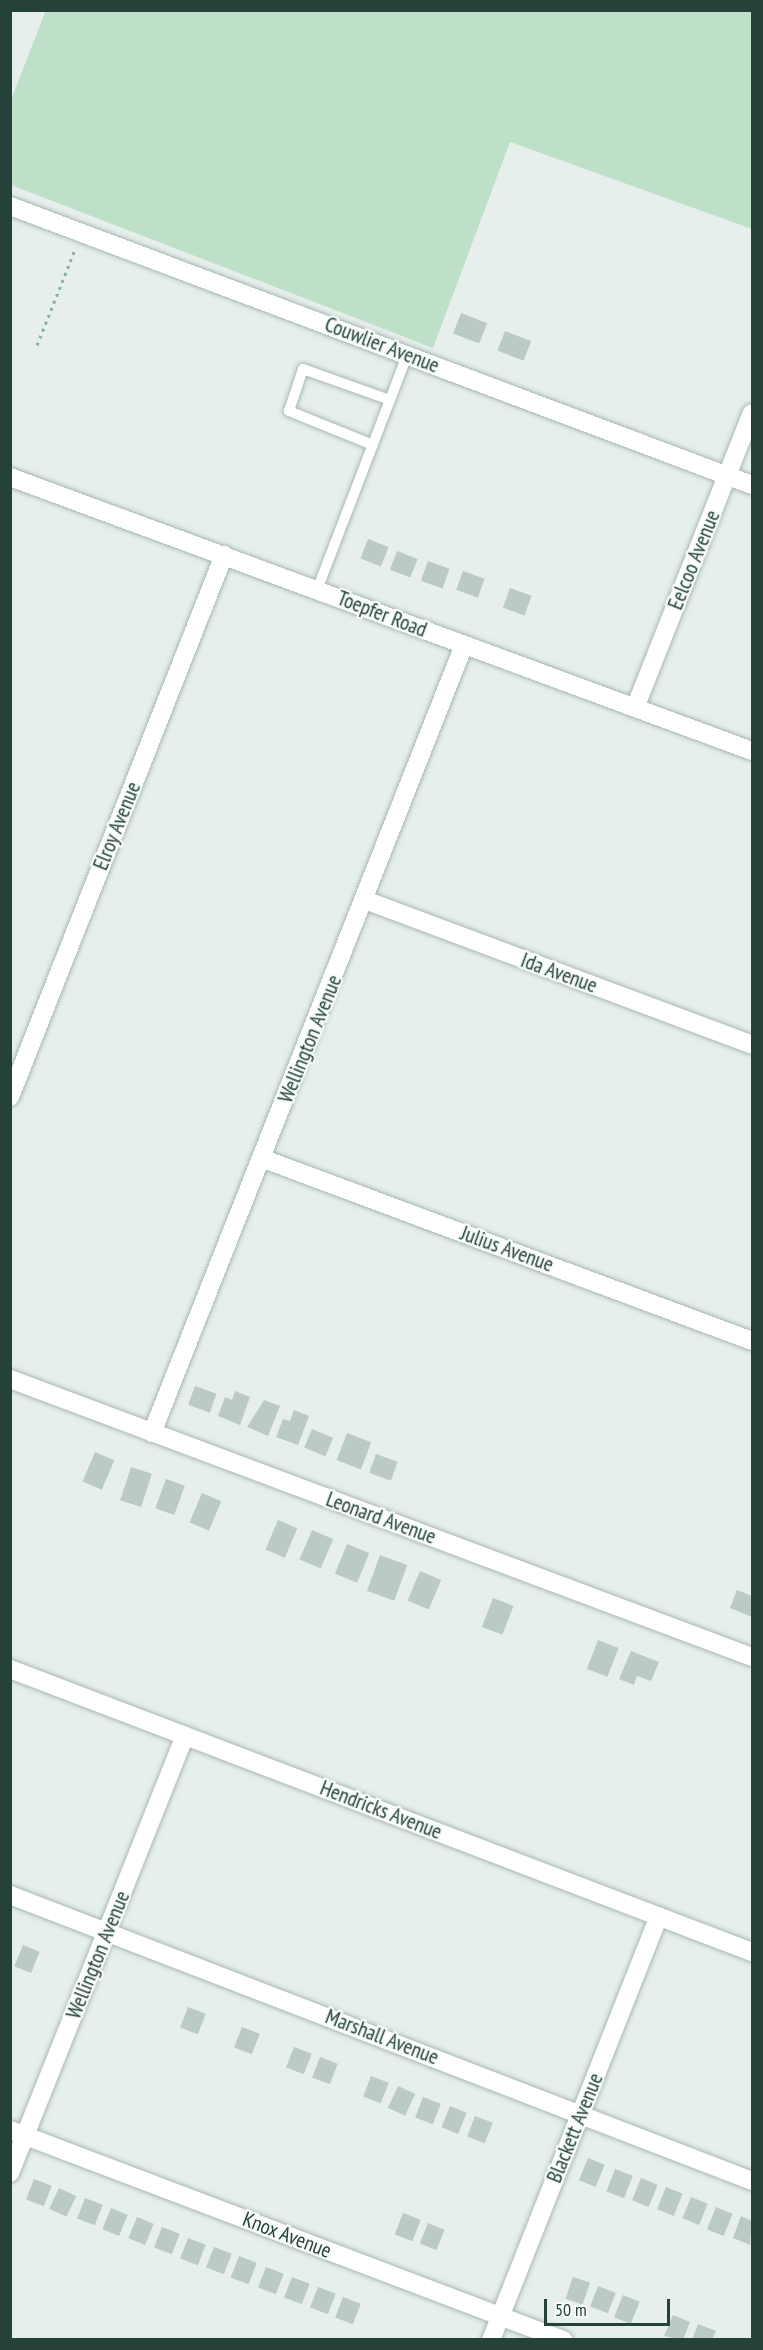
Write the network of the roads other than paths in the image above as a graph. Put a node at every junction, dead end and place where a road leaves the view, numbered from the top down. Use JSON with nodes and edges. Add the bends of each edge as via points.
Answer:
{"nodes":[{"id":1,"x":10,"y":206,"type":"edge"},
{"id":2,"x":406,"y":354,"type":"junction"},
{"id":3,"x":390,"y":400,"type":"junction"},
{"id":4,"x":753,"y":413,"type":"edge"},
{"id":5,"x":373,"y":445,"type":"junction"},
{"id":6,"x":728,"y":476,"type":"junction"},
{"id":7,"x":10,"y":477,"type":"edge"},
{"id":8,"x":753,"y":484,"type":"edge"},
{"id":9,"x":224,"y":555,"type":"junction"},
{"id":10,"x":317,"y":590,"type":"junction"},
{"id":11,"x":464,"y":645,"type":"junction"},
{"id":12,"x":635,"y":708,"type":"junction"},
{"id":13,"x":753,"y":751,"type":"edge"},
{"id":14,"x":365,"y":900,"type":"junction"},
{"id":15,"x":753,"y":1045,"type":"edge"},
{"id":16,"x":10,"y":1097,"type":"edge"},
{"id":17,"x":261,"y":1158,"type":"junction"},
{"id":18,"x":753,"y":1341,"type":"edge"},
{"id":19,"x":10,"y":1379,"type":"edge"},
{"id":20,"x":152,"y":1433,"type":"junction"},
{"id":21,"x":753,"y":1657,"type":"edge"},
{"id":22,"x":10,"y":1669,"type":"edge"},
{"id":23,"x":185,"y":1736,"type":"junction"},
{"id":24,"x":10,"y":1894,"type":"edge"},
{"id":25,"x":659,"y":1916,"type":"junction"},
{"id":26,"x":108,"y":1930,"type":"junction"},
{"id":27,"x":753,"y":1952,"type":"edge"},
{"id":28,"x":580,"y":2115,"type":"junction"},
{"id":29,"x":18,"y":2132,"type":"edge"},
{"id":30,"x":10,"y":2173,"type":"edge"},
{"id":31,"x":753,"y":2181,"type":"edge"},
{"id":32,"x":500,"y":2316,"type":"junction"},
{"id":33,"x":491,"y":2340,"type":"edge"},
{"id":34,"x":563,"y":2340,"type":"edge"}],
"edges":[{"from":1,"to":2,"type":"street","name":"Couwlier Avenue"},
{"from":2,"to":3,"type":"lane"},
{"from":2,"to":6,"type":"street","name":"Couwlier Avenue"},
{"from":3,"to":5,"type":"lane"},
{"from":3,"to":5,"type":"lane","via":[[303,369],[289,411]]},
{"from":4,"to":6,"type":"street","name":"Eelcoo Avenue"},
{"from":5,"to":10,"type":"lane"},
{"from":6,"to":8,"type":"street","name":"Couwlier Avenue"},
{"from":6,"to":12,"type":"street","name":"Eelcoo Avenue"},
{"from":7,"to":9,"type":"street","name":"Toepfer Road"},
{"from":9,"to":10,"type":"street","name":"Toepfer Road"},
{"from":9,"to":16,"type":"street","name":"Elroy Avenue"},
{"from":10,"to":11,"type":"street","name":"Toepfer Road"},
{"from":11,"to":12,"type":"street","name":"Toepfer Road"},
{"from":11,"to":14,"type":"street","name":"Wellington Avenue"},
{"from":12,"to":13,"type":"street","name":"Toepfer Road"},
{"from":14,"to":15,"type":"street","name":"Ida Avenue"},
{"from":14,"to":17,"type":"street","name":"Wellington Avenue"},
{"from":17,"to":18,"type":"street","name":"Julius Avenue"},
{"from":17,"to":20,"type":"street","name":"Wellington Avenue"},
{"from":19,"to":20,"type":"street","name":"Leonard Avenue"},
{"from":20,"to":21,"type":"street","name":"Leonard Avenue"},
{"from":22,"to":23,"type":"street","name":"Hendricks Avenue"},
{"from":23,"to":25,"type":"street","name":"Hendricks Avenue"},
{"from":23,"to":26,"type":"street","name":"Wellington Avenue"},
{"from":24,"to":26,"type":"street","name":"Marshall Avenue"},
{"from":25,"to":27,"type":"street","name":"Hendricks Avenue"},
{"from":25,"to":28,"type":"street","name":"Blackett Avenue"},
{"from":26,"to":28,"type":"street","name":"Marshall Avenue"},
{"from":26,"to":29,"type":"street","name":"Wellington Avenue"},
{"from":28,"to":31,"type":"street","name":"Marshall Avenue"},
{"from":28,"to":32,"type":"street","name":"Blackett Avenue"},
{"from":29,"to":30,"type":"street","name":"Wellington Avenue"},
{"from":29,"to":32,"type":"street","name":"Knox Avenue"},
{"from":32,"to":33,"type":"street","name":"Blackett Avenue"},
{"from":32,"to":34,"type":"street","name":"Knox Avenue"}]}
